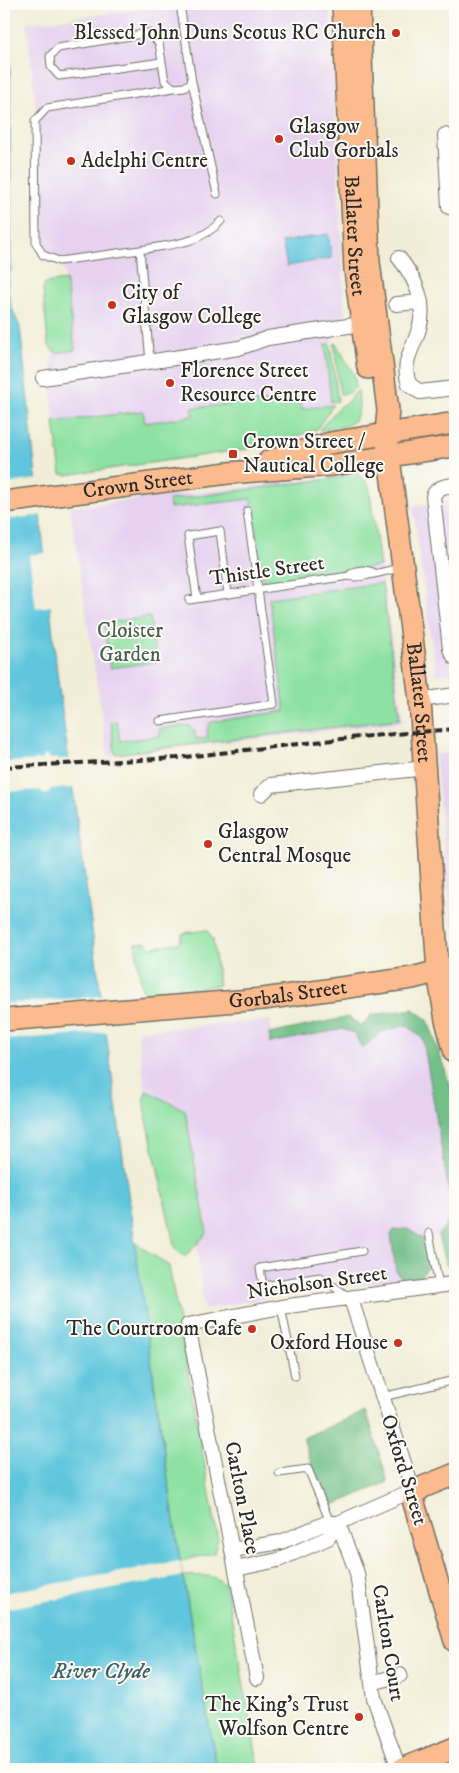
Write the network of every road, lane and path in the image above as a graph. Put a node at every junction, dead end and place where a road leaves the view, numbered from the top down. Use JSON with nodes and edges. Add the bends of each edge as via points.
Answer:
{"nodes":[{"id":1,"x":180,"y":4,"type":"edge"},
{"id":2,"x":343,"y":4,"type":"edge"},
{"id":3,"x":359,"y":4,"type":"edge"},
{"id":4,"x":162,"y":62,"type":"junction"},
{"id":5,"x":192,"y":82,"type":"junction"},
{"id":6,"x":174,"y":88,"type":"junction"},
{"id":7,"x":445,"y":135,"type":"dead end"},
{"id":8,"x":452,"y":183,"type":"edge"},
{"id":9,"x":217,"y":194,"type":"dead end"},
{"id":10,"x":449,"y":207,"type":"dead end"},
{"id":11,"x":221,"y":221,"type":"dead end"},
{"id":12,"x":140,"y":250,"type":"junction"},
{"id":13,"x":398,"y":258,"type":"dead end"},
{"id":14,"x":421,"y":302,"type":"junction"},
{"id":15,"x":396,"y":304,"type":"dead end"},
{"id":16,"x":369,"y":323,"type":"junction"},
{"id":17,"x":150,"y":362,"type":"junction"},
{"id":18,"x":43,"y":378,"type":"dead end"},
{"id":19,"x":455,"y":388,"type":"edge"},
{"id":20,"x":455,"y":423,"type":"edge"},
{"id":21,"x":386,"y":434,"type":"junction"},
{"id":22,"x":455,"y":446,"type":"edge"},
{"id":23,"x":389,"y":457,"type":"junction"},
{"id":24,"x":228,"y":473,"type":"junction"},
{"id":25,"x":455,"y":485,"type":"edge"},
{"id":26,"x":4,"y":502,"type":"edge"},
{"id":27,"x":247,"y":511,"type":"dead end"},
{"id":28,"x":403,"y":568,"type":"junction"},
{"id":29,"x":258,"y":590,"type":"junction"},
{"id":30,"x":228,"y":594,"type":"junction"},
{"id":31,"x":455,"y":658,"type":"edge"},
{"id":32,"x":455,"y":695,"type":"edge"},
{"id":33,"x":420,"y":700,"type":"junction"},
{"id":34,"x":160,"y":720,"type":"dead end"},
{"id":35,"x":426,"y":768,"type":"junction"},
{"id":36,"x":261,"y":794,"type":"dead end"},
{"id":37,"x":447,"y":970,"type":"edge"},
{"id":38,"x":4,"y":1020,"type":"edge"},
{"id":39,"x":455,"y":1053,"type":"edge"},
{"id":40,"x":429,"y":1233,"type":"dead end"},
{"id":41,"x":362,"y":1251,"type":"dead end"},
{"id":42,"x":446,"y":1285,"type":"joint"},
{"id":43,"x":351,"y":1299,"type":"junction"},
{"id":44,"x":280,"y":1307,"type":"junction"},
{"id":45,"x":188,"y":1325,"type":"joint"},
{"id":46,"x":295,"y":1376,"type":"dead end"},
{"id":47,"x":455,"y":1380,"type":"edge"},
{"id":48,"x":382,"y":1397,"type":"junction"},
{"id":49,"x":279,"y":1473,"type":"dead end"},
{"id":50,"x":455,"y":1474,"type":"edge"},
{"id":51,"x":414,"y":1494,"type":"junction"},
{"id":52,"x":334,"y":1523,"type":"junction"},
{"id":53,"x":232,"y":1550,"type":"junction"},
{"id":54,"x":236,"y":1569,"type":"junction"},
{"id":55,"x":448,"y":1595,"type":"edge"},
{"id":56,"x":455,"y":1641,"type":"edge"},
{"id":57,"x":400,"y":1675,"type":"dead end"},
{"id":58,"x":257,"y":1678,"type":"dead end"},
{"id":59,"x":372,"y":1683,"type":"junction"},
{"id":60,"x":455,"y":1748,"type":"edge"},
{"id":61,"x":400,"y":1769,"type":"edge"}],
"edges":[{"from":1,"to":5,"type":"lane"},
{"from":2,"to":16,"type":"main road","name":"Ballater Street","via":[[355,270]]},
{"from":3,"to":16,"type":"main road","name":"Ballater Street"},
{"from":4,"to":4,"type":"lane","via":[[159,43],[148,34],[58,48],[50,56],[52,67],[59,76]]},
{"from":4,"to":6,"type":"lane","via":[[165,81]]},
{"from":5,"to":6,"type":"lane"},
{"from":5,"to":9,"type":"lane"},
{"from":6,"to":12,"type":"lane","via":[[47,108],[34,121],[36,243],[43,256],[59,261]]},
{"from":7,"to":8,"type":"street"},
{"from":8,"to":10,"type":"street"},
{"from":11,"to":12,"type":"lane","via":[[209,234],[195,240]]},
{"from":12,"to":17,"type":"lane"},
{"from":13,"to":14,"type":"street","via":[[412,276]]},
{"from":14,"to":15,"type":"street"},
{"from":14,"to":19,"type":"street","via":[[419,329],[405,366],[409,384],[420,392]]},
{"from":16,"to":17,"type":"street","via":[[268,338],[239,348]]},
{"from":16,"to":21,"type":"main road","name":"Ballater Street","via":[[388,410]]},
{"from":17,"to":18,"type":"street"},
{"from":20,"to":21,"type":"main road","name":"Crown Street"},
{"from":21,"to":23,"type":"main road","name":"Ballater Street"},
{"from":21,"to":24,"type":"main road","name":"Crown Street","via":[[330,443]]},
{"from":22,"to":23,"type":"main road","name":"Crown Street"},
{"from":23,"to":24,"type":"main road","name":"Crown Street"},
{"from":23,"to":28,"type":"main road","name":"Ballater Street"},
{"from":24,"to":26,"type":"main road","name":"Crown Street"},
{"from":25,"to":31,"type":"street","name":"Ballater Street","via":[[435,490],[433,504],[450,649]]},
{"from":27,"to":29,"type":"lane"},
{"from":28,"to":29,"type":"lane","name":"Thistle Street","via":[[366,570],[349,576]]},
{"from":28,"to":33,"type":"main road","name":"Ballater Street"},
{"from":29,"to":30,"type":"lane","name":"Thistle Street"},
{"from":29,"to":34,"type":"lane","via":[[274,704]]},
{"from":30,"to":30,"type":"lane","name":"Thistle Street","via":[[193,599],[188,536],[220,531]]},
{"from":32,"to":33,"type":"street"},
{"from":33,"to":35,"type":"main road","name":"Ballater Street"},
{"from":35,"to":36,"type":"street","via":[[270,786]]},
{"from":35,"to":37,"type":"main road","name":"Ballater Street"},
{"from":37,"to":38,"type":"main road","name":"Gorbals Street","via":[[263,998]]},
{"from":37,"to":39,"type":"main road","name":"Ballater Street","via":[[446,1020]]},
{"from":40,"to":42,"type":"lane"},
{"from":41,"to":43,"type":"lane","via":[[260,1268],[263,1286],[320,1277]]},
{"from":42,"to":43,"type":"street","name":"Nicholson Street"},
{"from":43,"to":44,"type":"street","name":"Nicholson Street"},
{"from":43,"to":48,"type":"street","name":"Oxford Street"},
{"from":44,"to":45,"type":"street","name":"Nicholson Street"},
{"from":44,"to":46,"type":"lane"},
{"from":45,"to":53,"type":"street","name":"Carlton Place"},
{"from":47,"to":48,"type":"lane"},
{"from":48,"to":51,"type":"street","name":"Oxford Street"},
{"from":49,"to":52,"type":"lane","via":[[308,1470]]},
{"from":50,"to":51,"type":"main road"},
{"from":51,"to":52,"type":"street"},
{"from":51,"to":55,"type":"main road","name":"Oxford Street","via":[[414,1503]]},
{"from":52,"to":53,"type":"street","via":[[281,1542]]},
{"from":52,"to":54,"type":"street","via":[[332,1534],[311,1545],[269,1563]]},
{"from":52,"to":59,"type":"street","name":"Carlton Court","via":[[357,1573]]},
{"from":53,"to":54,"type":"street","name":"Carlton Place"},
{"from":54,"to":58,"type":"street","name":"Carlton Place"},
{"from":55,"to":56,"type":"main road","name":"Oxford Street"},
{"from":57,"to":59,"type":"street"},
{"from":59,"to":61,"type":"street","name":"Carlton Court","via":[[374,1698]]},
{"from":60,"to":61,"type":"main road"}]}
